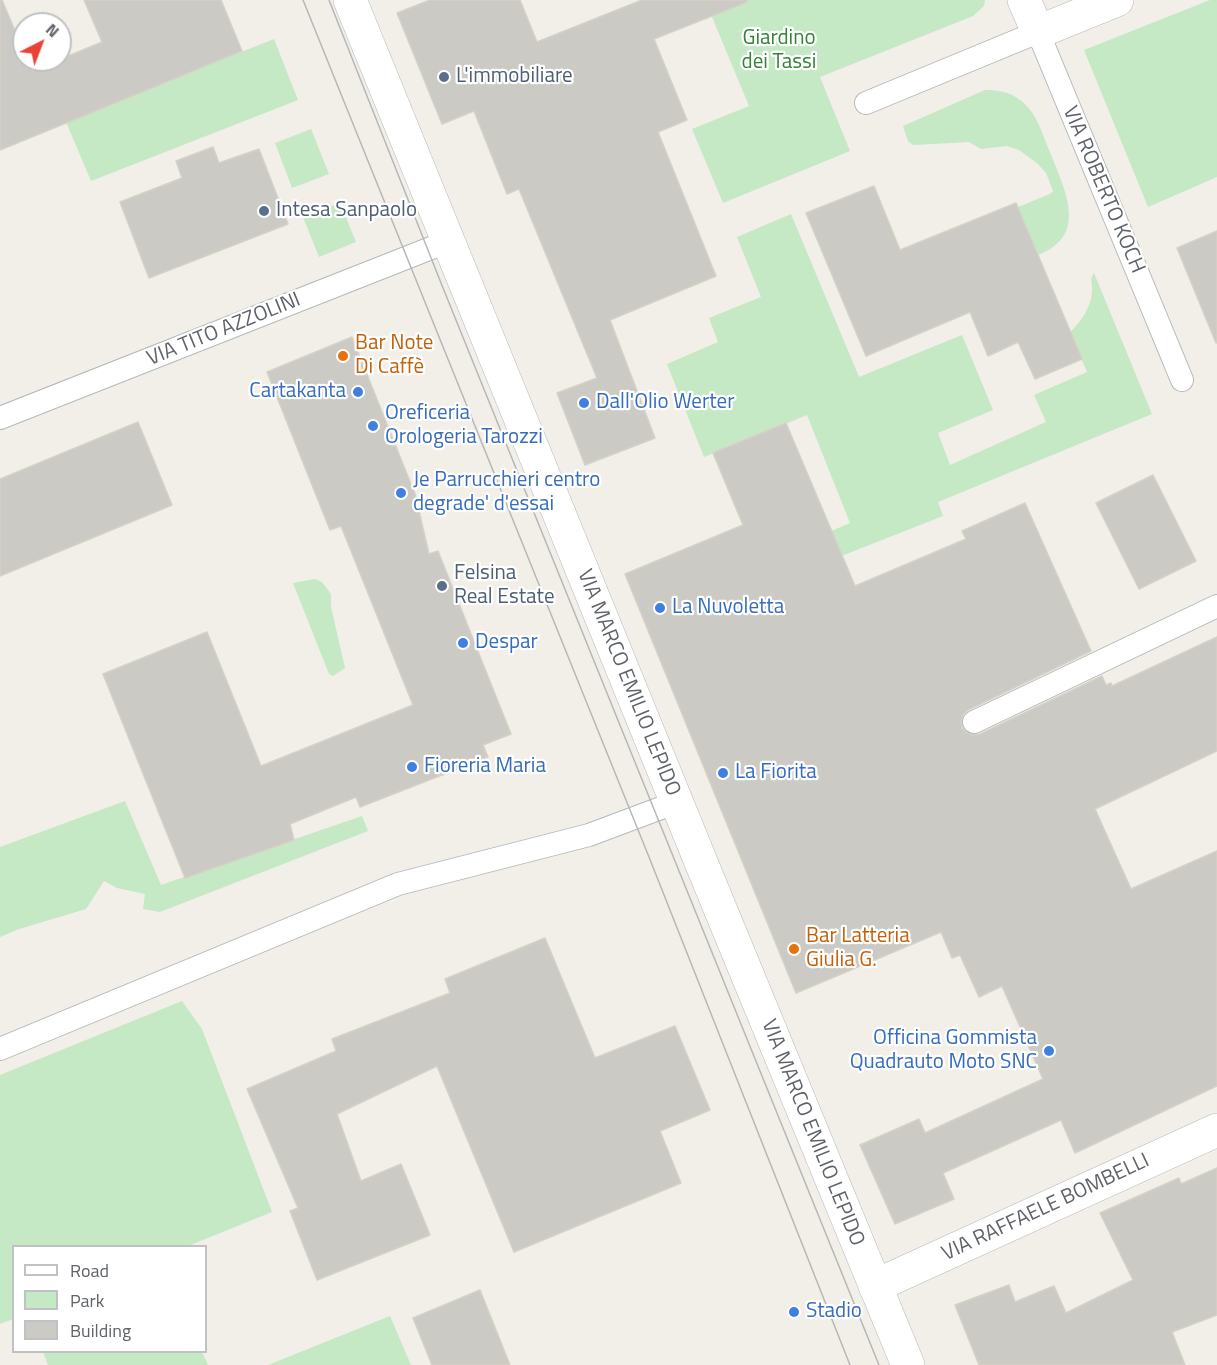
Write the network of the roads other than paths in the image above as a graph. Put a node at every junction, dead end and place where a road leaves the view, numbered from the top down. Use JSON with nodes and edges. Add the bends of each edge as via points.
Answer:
{"nodes":[{"id":1,"x":350,"y":0,"type":"edge"},
{"id":2,"x":1024,"y":0,"type":"edge"},
{"id":3,"x":1117,"y":0,"type":"edge"},
{"id":4,"x":1038,"y":32,"type":"junction"},
{"id":5,"x":866,"y":103,"type":"dead end"},
{"id":6,"x":448,"y":241,"type":"junction"},
{"id":7,"x":1182,"y":380,"type":"dead end"},
{"id":8,"x":0,"y":418,"type":"edge"},
{"id":9,"x":1217,"y":606,"type":"edge"},
{"id":10,"x":974,"y":722,"type":"dead end"},
{"id":11,"x":677,"y":802,"type":"junction"},
{"id":12,"x":0,"y":1049,"type":"edge"},
{"id":13,"x":1217,"y":1130,"type":"edge"},
{"id":14,"x":875,"y":1286,"type":"junction"},
{"id":15,"x":908,"y":1365,"type":"edge"}],
"edges":[{"from":1,"to":6,"type":"main road","name":"VIA MARCO EMILIO LEPIDO"},
{"from":2,"to":4,"type":"main road","name":"VIA ROBERTO KOCH"},
{"from":3,"to":4,"type":"main road"},
{"from":4,"to":5,"type":"lane"},
{"from":4,"to":7,"type":"lane","name":"VIA ROBERTO KOCH"},
{"from":6,"to":8,"type":"lane","name":"VIA TITO AZZOLINI"},
{"from":6,"to":11,"type":"main road","name":"VIA MARCO EMILIO LEPIDO"},
{"from":9,"to":10,"type":"lane"},
{"from":11,"to":12,"type":"lane","via":[[589,835],[398,884]]},
{"from":11,"to":14,"type":"main road","name":"VIA MARCO EMILIO LEPIDO"},
{"from":13,"to":14,"type":"main road","name":"VIA RAFFAELE BOMBELLI"},
{"from":14,"to":15,"type":"main road","name":"VIA MARCO EMILIO LEPIDO"}]}
